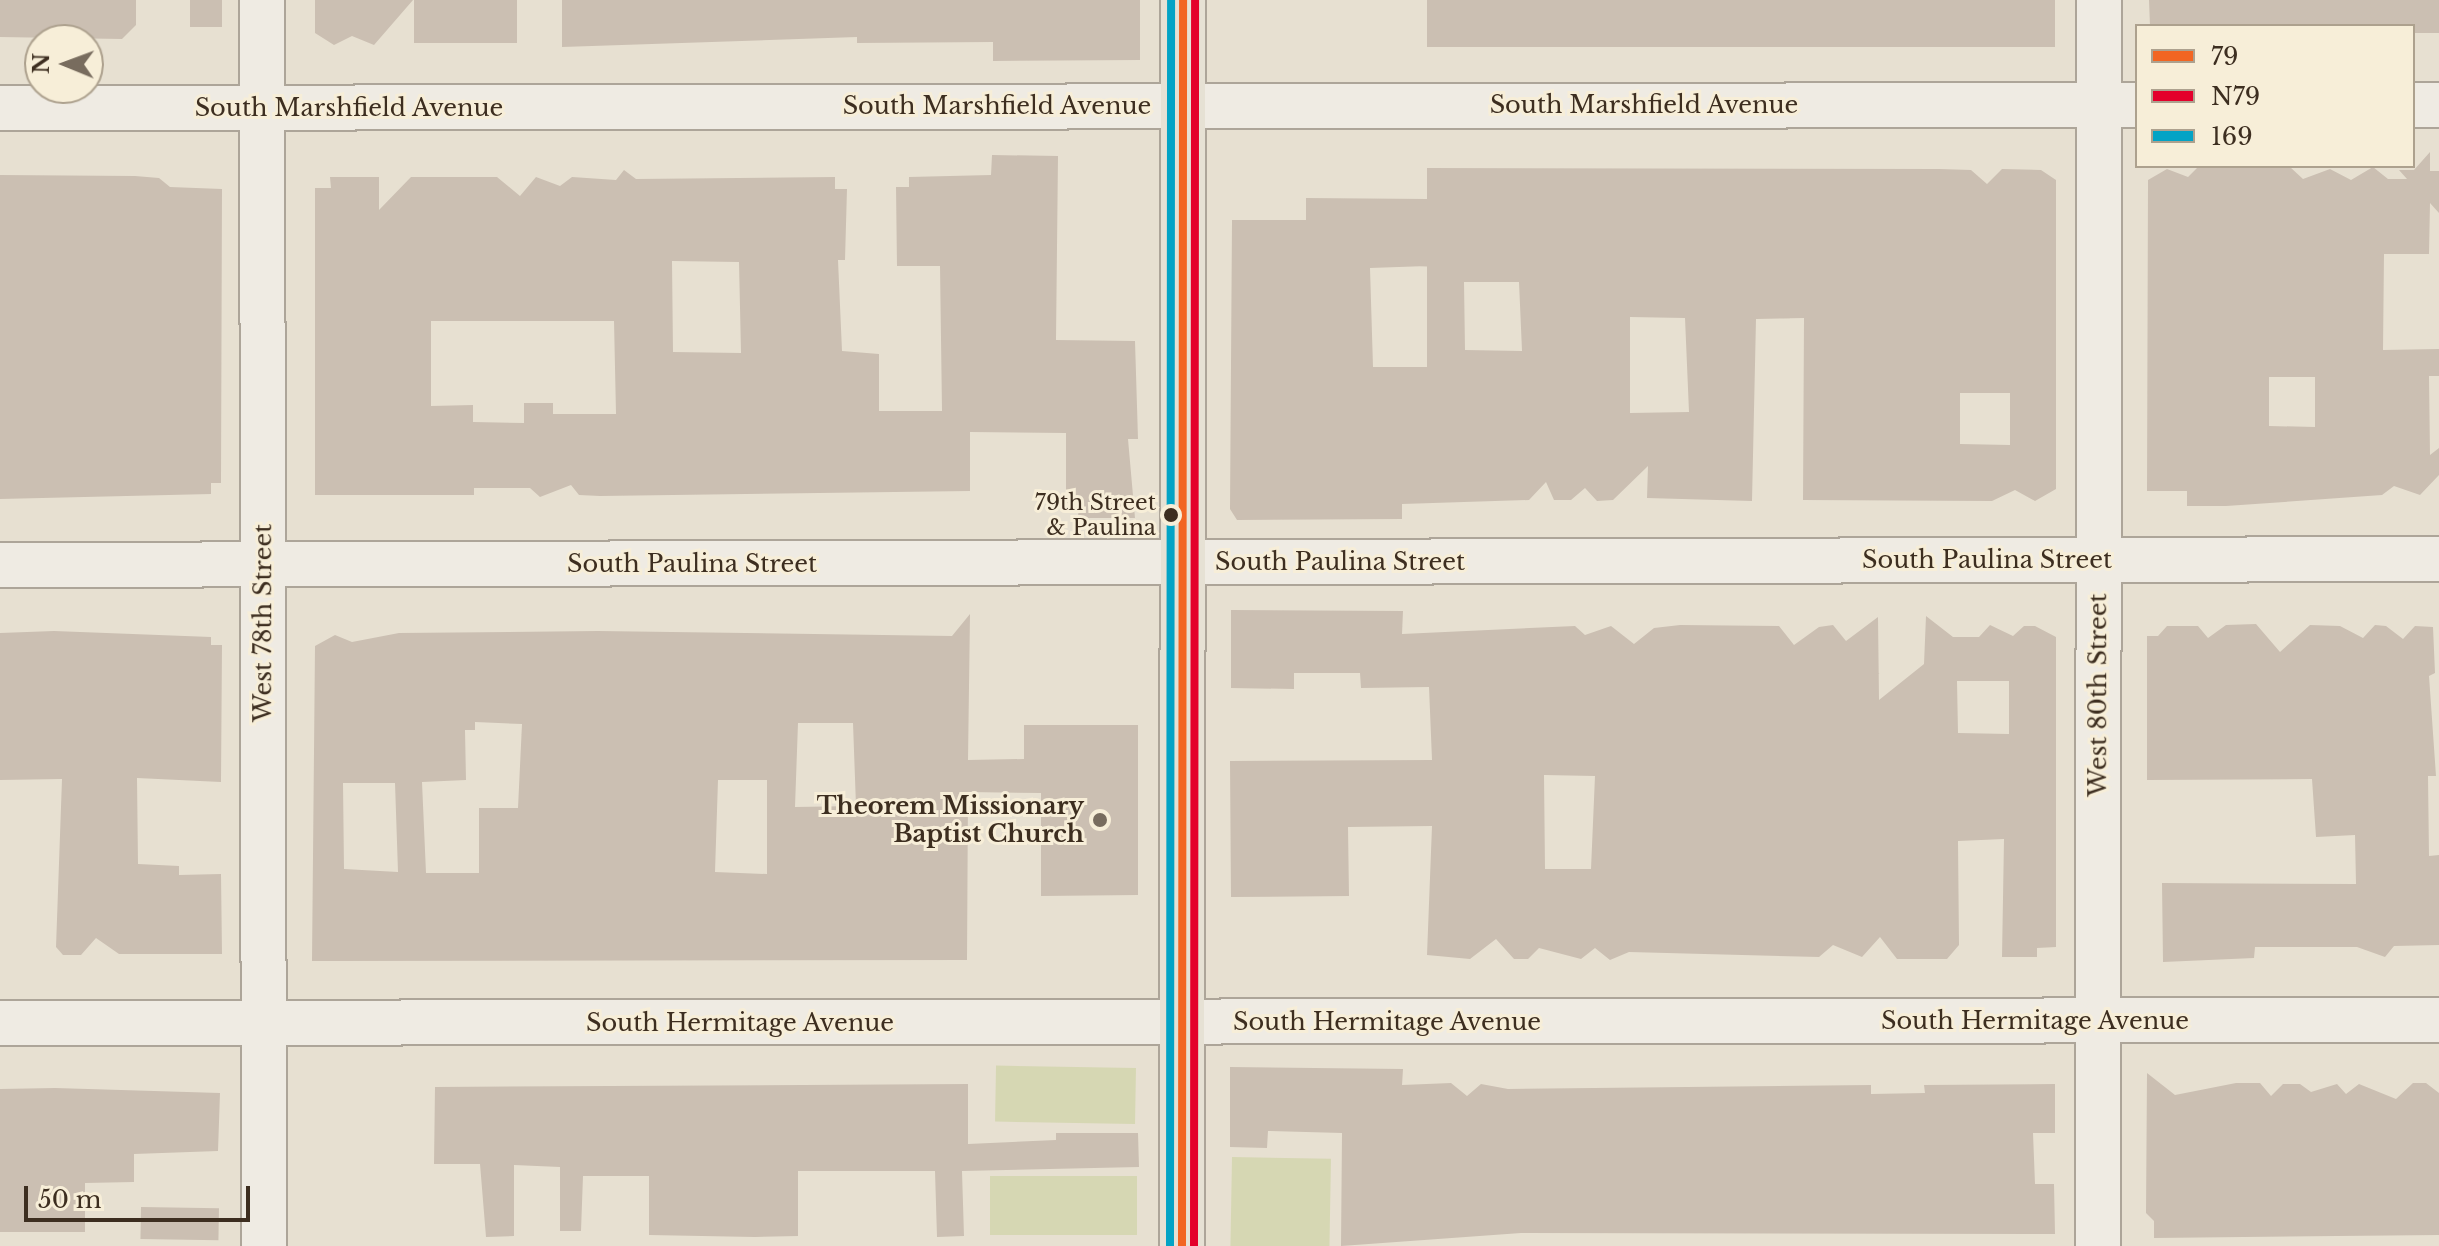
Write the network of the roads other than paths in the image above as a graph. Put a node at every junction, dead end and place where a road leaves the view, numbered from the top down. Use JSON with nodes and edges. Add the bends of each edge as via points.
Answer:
{"nodes":[{"id":1,"x":262,"y":0,"type":"edge"},
{"id":2,"x":1183,"y":0,"type":"edge"},
{"id":3,"x":2099,"y":0,"type":"edge"},
{"id":4,"x":2118,"y":105,"type":"edge"},
{"id":5,"x":2415,"y":105,"type":"edge"},
{"id":6,"x":2439,"y":105,"type":"edge"},
{"id":7,"x":1183,"y":106,"type":"junction"},
{"id":8,"x":0,"y":108,"type":"edge"},
{"id":9,"x":262,"y":108,"type":"junction"},
{"id":10,"x":2098,"y":559,"type":"junction"},
{"id":11,"x":2439,"y":559,"type":"edge"},
{"id":12,"x":1183,"y":563,"type":"junction"},
{"id":13,"x":0,"y":565,"type":"edge"},
{"id":14,"x":263,"y":565,"type":"junction"},
{"id":15,"x":2439,"y":1020,"type":"edge"},
{"id":16,"x":2098,"y":1021,"type":"junction"},
{"id":17,"x":1182,"y":1022,"type":"junction"},
{"id":18,"x":0,"y":1023,"type":"edge"},
{"id":19,"x":264,"y":1023,"type":"junction"},
{"id":20,"x":264,"y":1246,"type":"edge"},
{"id":21,"x":1182,"y":1246,"type":"edge"},
{"id":22,"x":2098,"y":1246,"type":"edge"}],
"edges":[{"from":1,"to":9,"type":"street","name":"West 78th Street"},
{"from":2,"to":7,"type":"main road"},
{"from":3,"to":4,"type":"street","name":"West 80th Street"},
{"from":4,"to":7,"type":"street","name":"South Marshfield Avenue"},
{"from":4,"to":10,"type":"street","name":"West 80th Street"},
{"from":5,"to":6,"type":"street"},
{"from":7,"to":9,"type":"street","name":"South Marshfield Avenue"},
{"from":7,"to":12,"type":"main road"},
{"from":8,"to":9,"type":"street","name":"South Marshfield Avenue"},
{"from":9,"to":14,"type":"street","name":"West 78th Street"},
{"from":10,"to":11,"type":"street","name":"South Paulina Street"},
{"from":10,"to":12,"type":"street","name":"South Paulina Street"},
{"from":10,"to":16,"type":"street","name":"West 80th Street"},
{"from":12,"to":14,"type":"street","name":"South Paulina Street"},
{"from":12,"to":17,"type":"main road"},
{"from":13,"to":14,"type":"street","name":"South Paulina Street"},
{"from":14,"to":19,"type":"street","name":"West 78th Street"},
{"from":15,"to":16,"type":"street","name":"South Hermitage Avenue"},
{"from":16,"to":17,"type":"street","name":"South Hermitage Avenue"},
{"from":16,"to":22,"type":"street","name":"West 80th Street"},
{"from":17,"to":19,"type":"street","name":"South Hermitage Avenue"},
{"from":17,"to":21,"type":"main road"},
{"from":18,"to":19,"type":"street","name":"South Hermitage Avenue"},
{"from":19,"to":20,"type":"street","name":"West 78th Street"}]}
